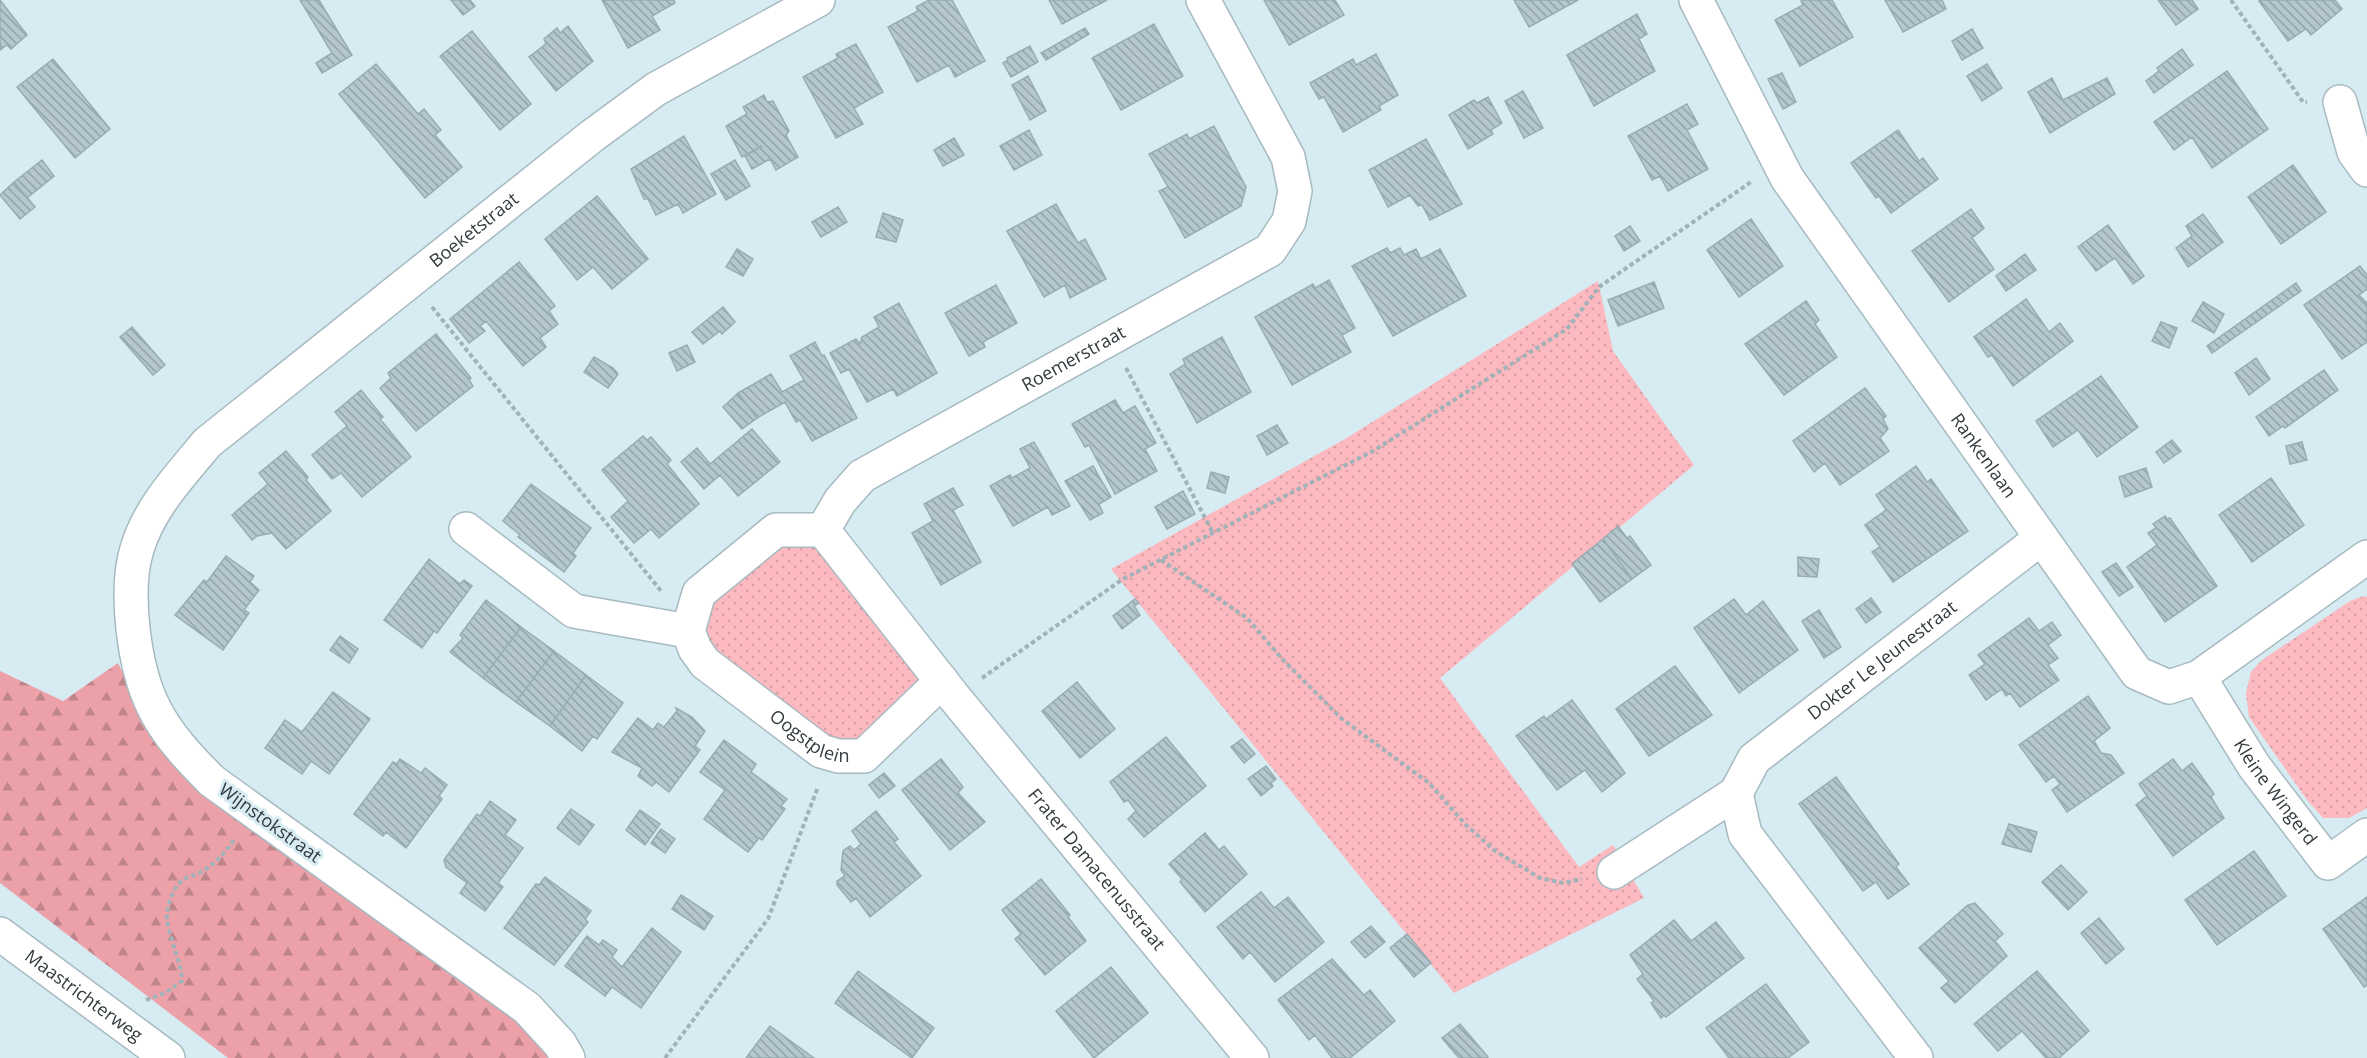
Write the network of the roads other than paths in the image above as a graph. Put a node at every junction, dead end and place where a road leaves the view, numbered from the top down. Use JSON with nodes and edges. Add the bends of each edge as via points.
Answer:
{"nodes":[{"id":1,"x":818,"y":0,"type":"edge"},
{"id":2,"x":1203,"y":0,"type":"edge"},
{"id":3,"x":1696,"y":0,"type":"edge"},
{"id":4,"x":2340,"y":102,"type":"road end"},
{"id":5,"x":2367,"y":170,"type":"edge"},
{"id":6,"x":159,"y":501,"type":"joint"},
{"id":7,"x":466,"y":529,"type":"dead end"},
{"id":8,"x":823,"y":530,"type":"junction"},
{"id":9,"x":2040,"y":539,"type":"junction"},
{"id":10,"x":2367,"y":557,"type":"edge"},
{"id":11,"x":688,"y":627,"type":"junction"},
{"id":12,"x":2199,"y":677,"type":"junction"},
{"id":13,"x":948,"y":689,"type":"junction"},
{"id":14,"x":1736,"y":793,"type":"junction"},
{"id":15,"x":2367,"y":835,"type":"edge"},
{"id":16,"x":1614,"y":872,"type":"road end"},
{"id":17,"x":0,"y":934,"type":"edge"},
{"id":18,"x":168,"y":1058,"type":"edge"},
{"id":19,"x":568,"y":1058,"type":"edge"},
{"id":20,"x":1252,"y":1058,"type":"edge"},
{"id":21,"x":1916,"y":1058,"type":"edge"}],
"edges":[{"from":1,"to":6,"type":"street","name":"Boeketstraat","via":[[656,89],[592,136],[207,443]]},
{"from":2,"to":8,"type":"street","name":"Roemerstraat","via":[[1288,157],[1295,191],[1290,221],[1270,250],[862,476],[840,501]]},
{"from":3,"to":9,"type":"street","name":"Rankenlaan","via":[[1794,188]]},
{"from":4,"to":5,"type":"street","via":[[2354,152]]},
{"from":6,"to":19,"type":"street","name":"Wijnstokstraat","via":[[136,549],[130,600],[137,655],[153,706],[181,751],[212,781],[527,1008]]},
{"from":7,"to":11,"type":"street","via":[[574,611]]},
{"from":8,"to":11,"type":"street","via":[[776,530],[699,593]]},
{"from":8,"to":13,"type":"street"},
{"from":9,"to":12,"type":"street","name":"Rankenlaan","via":[[2137,673],[2169,687]]},
{"from":9,"to":14,"type":"street","name":"Dokter Le Jeunestraat","via":[[1755,759]]},
{"from":10,"to":12,"type":"street","name":"Rankenlaan"},
{"from":11,"to":13,"type":"street","name":"Oogstplein","via":[[695,649],[705,663],[830,754],[864,756]]},
{"from":12,"to":15,"type":"street","name":"Kleine Wingerd","via":[[2254,766],[2328,863]]},
{"from":13,"to":20,"type":"street","name":"Frater Damacenusstraat"},
{"from":14,"to":16,"type":"street","name":"Dokter Le Jeunestraat"},
{"from":14,"to":21,"type":"street","via":[[1745,834]]},
{"from":17,"to":18,"type":"street","name":"Maastrichterweg"}]}
